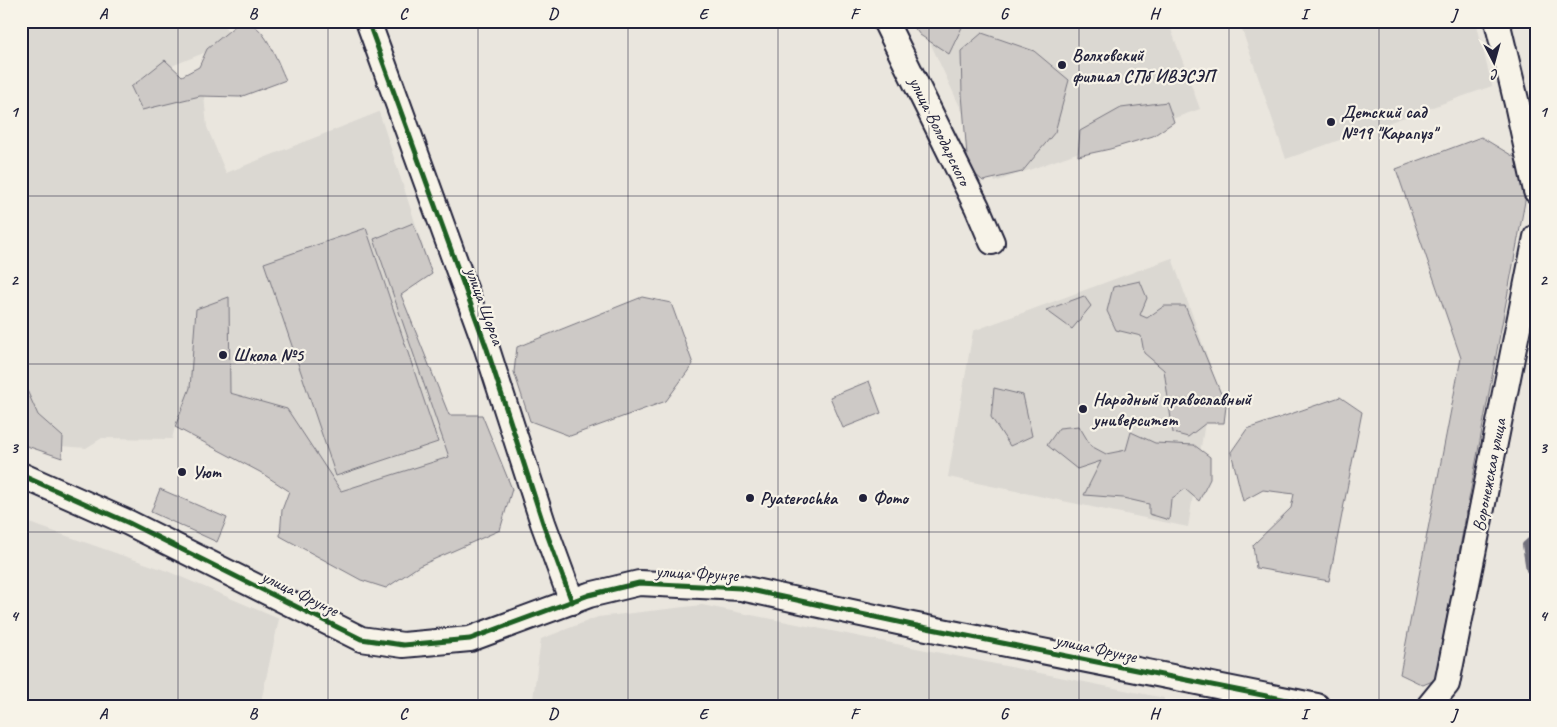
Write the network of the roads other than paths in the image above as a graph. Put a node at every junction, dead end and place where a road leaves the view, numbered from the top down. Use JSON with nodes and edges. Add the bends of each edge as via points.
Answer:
{"nodes":[{"id":1,"x":368,"y":21,"type":"edge"},
{"id":2,"x":885,"y":21,"type":"edge"},
{"id":3,"x":1497,"y":21,"type":"edge"},
{"id":4,"x":1536,"y":191,"type":"edge"},
{"id":5,"x":1536,"y":238,"type":"edge"},
{"id":6,"x":992,"y":242,"type":"dead end"},
{"id":7,"x":21,"y":475,"type":"edge"},
{"id":8,"x":572,"y":602,"type":"junction"},
{"id":9,"x":1317,"y":706,"type":"edge"},
{"id":10,"x":1429,"y":706,"type":"edge"}],
"edges":[{"from":1,"to":8,"type":"street","name":"улица Щорса","via":[[487,349]]},
{"from":2,"to":6,"type":"street","name":"улица Володарского"},
{"from":3,"to":4,"type":"street"},
{"from":5,"to":10,"type":"street","name":"Воронежская улица","via":[[1447,684]]},
{"from":7,"to":8,"type":"street","name":"улица Фрунзе","via":[[129,523],[361,639],[403,645],[470,639]]},
{"from":8,"to":9,"type":"street","name":"улица Фрунзе","via":[[639,583],[741,588]]}]}
